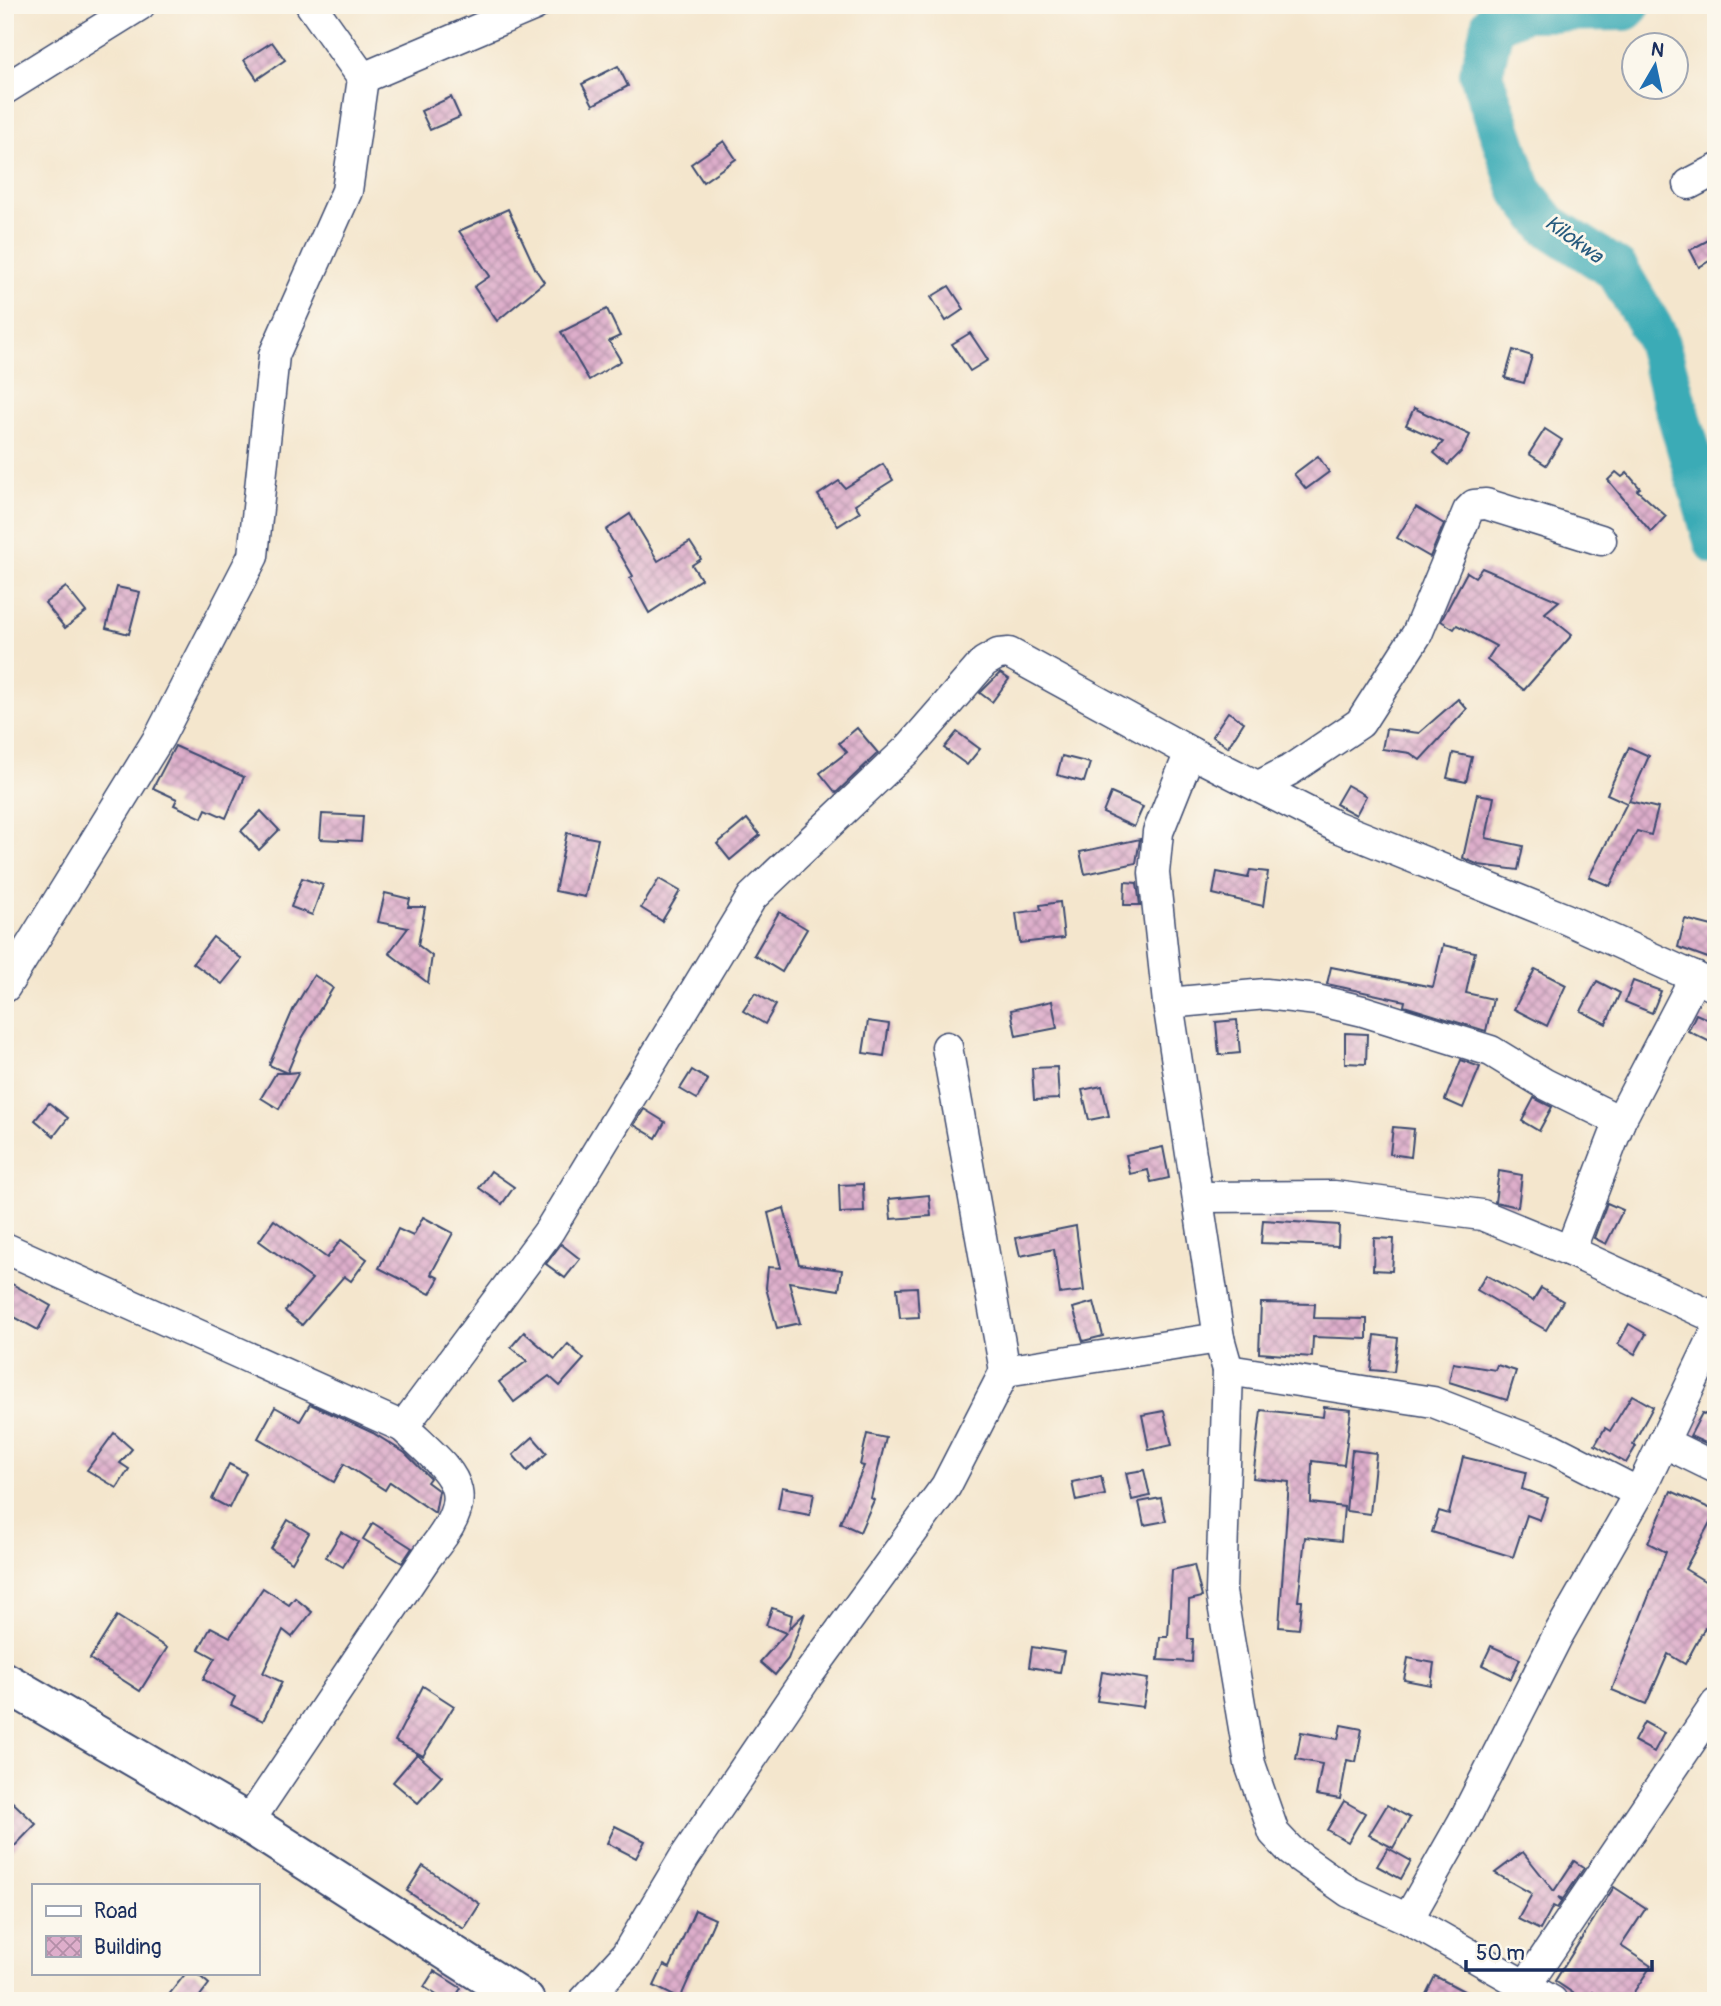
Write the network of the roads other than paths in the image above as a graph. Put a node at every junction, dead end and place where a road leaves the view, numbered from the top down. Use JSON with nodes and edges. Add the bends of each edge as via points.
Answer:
{"nodes":[{"id":1,"x":140,"y":5,"type":"edge"},
{"id":2,"x":311,"y":5,"type":"edge"},
{"id":3,"x":536,"y":5,"type":"edge"},
{"id":4,"x":363,"y":78,"type":"junction"},
{"id":5,"x":5,"y":89,"type":"edge"},
{"id":6,"x":1716,"y":170,"type":"edge"},
{"id":7,"x":1689,"y":184,"type":"dead end"},
{"id":8,"x":1601,"y":540,"type":"dead end"},
{"id":9,"x":1190,"y":752,"type":"junction"},
{"id":10,"x":1259,"y":786,"type":"junction"},
{"id":11,"x":1706,"y":982,"type":"edge"},
{"id":12,"x":5,"y":987,"type":"edge"},
{"id":13,"x":1168,"y":1003,"type":"junction"},
{"id":14,"x":947,"y":1047,"type":"dead end"},
{"id":15,"x":1620,"y":1121,"type":"junction"},
{"id":16,"x":1198,"y":1196,"type":"junction"},
{"id":17,"x":5,"y":1248,"type":"edge"},
{"id":18,"x":1570,"y":1251,"type":"junction"},
{"id":19,"x":1716,"y":1318,"type":"edge"},
{"id":20,"x":1716,"y":1332,"type":"edge"},
{"id":21,"x":1219,"y":1338,"type":"junction"},
{"id":22,"x":1228,"y":1370,"type":"junction"},
{"id":23,"x":1004,"y":1371,"type":"junction"},
{"id":24,"x":403,"y":1427,"type":"junction"},
{"id":25,"x":1663,"y":1442,"type":"junction"},
{"id":26,"x":1716,"y":1468,"type":"edge"},
{"id":27,"x":1639,"y":1493,"type":"junction"},
{"id":28,"x":5,"y":1682,"type":"edge"},
{"id":29,"x":1716,"y":1704,"type":"edge"},
{"id":30,"x":248,"y":1824,"type":"junction"},
{"id":31,"x":1408,"y":1919,"type":"junction"},
{"id":32,"x":1531,"y":1996,"type":"edge"},
{"id":33,"x":525,"y":2001,"type":"edge"},
{"id":34,"x":584,"y":2001,"type":"edge"}],
"edges":[{"from":1,"to":5,"type":"street"},
{"from":2,"to":4,"type":"street"},
{"from":3,"to":4,"type":"street"},
{"from":4,"to":12,"type":"street","via":[[347,191],[274,355],[253,555],[160,736]]},
{"from":6,"to":7,"type":"street"},
{"from":8,"to":10,"type":"street","via":[[1474,505],[1417,634],[1360,723]]},
{"from":9,"to":10,"type":"street"},
{"from":9,"to":13,"type":"street","via":[[1158,832],[1155,859]]},
{"from":9,"to":24,"type":"street","via":[[1009,653],[984,662],[909,748],[752,897],[549,1231]]},
{"from":10,"to":11,"type":"street","via":[[1335,826],[1503,892]]},
{"from":11,"to":15,"type":"street"},
{"from":13,"to":15,"type":"street","via":[[1266,994],[1363,1011],[1491,1051]]},
{"from":13,"to":16,"type":"street"},
{"from":14,"to":23,"type":"street"},
{"from":15,"to":18,"type":"street"},
{"from":16,"to":18,"type":"street","via":[[1334,1196],[1482,1215]]},
{"from":16,"to":21,"type":"street"},
{"from":17,"to":24,"type":"street"},
{"from":18,"to":19,"type":"street"},
{"from":20,"to":25,"type":"street"},
{"from":21,"to":22,"type":"street"},
{"from":21,"to":23,"type":"street"},
{"from":22,"to":27,"type":"street","via":[[1433,1402],[1551,1448]]},
{"from":22,"to":31,"type":"street","via":[[1221,1592],[1250,1764],[1274,1832],[1291,1851],[1349,1892]]},
{"from":23,"to":34,"type":"street","via":[[946,1486],[800,1686],[684,1858],[626,1955]]},
{"from":24,"to":30,"type":"street","via":[[453,1476],[459,1500],[452,1527],[428,1555]]},
{"from":25,"to":26,"type":"street"},
{"from":25,"to":27,"type":"street"},
{"from":27,"to":31,"type":"street"},
{"from":28,"to":30,"type":"street"},
{"from":29,"to":32,"type":"street"},
{"from":30,"to":33,"type":"street"},
{"from":31,"to":32,"type":"street"}]}
